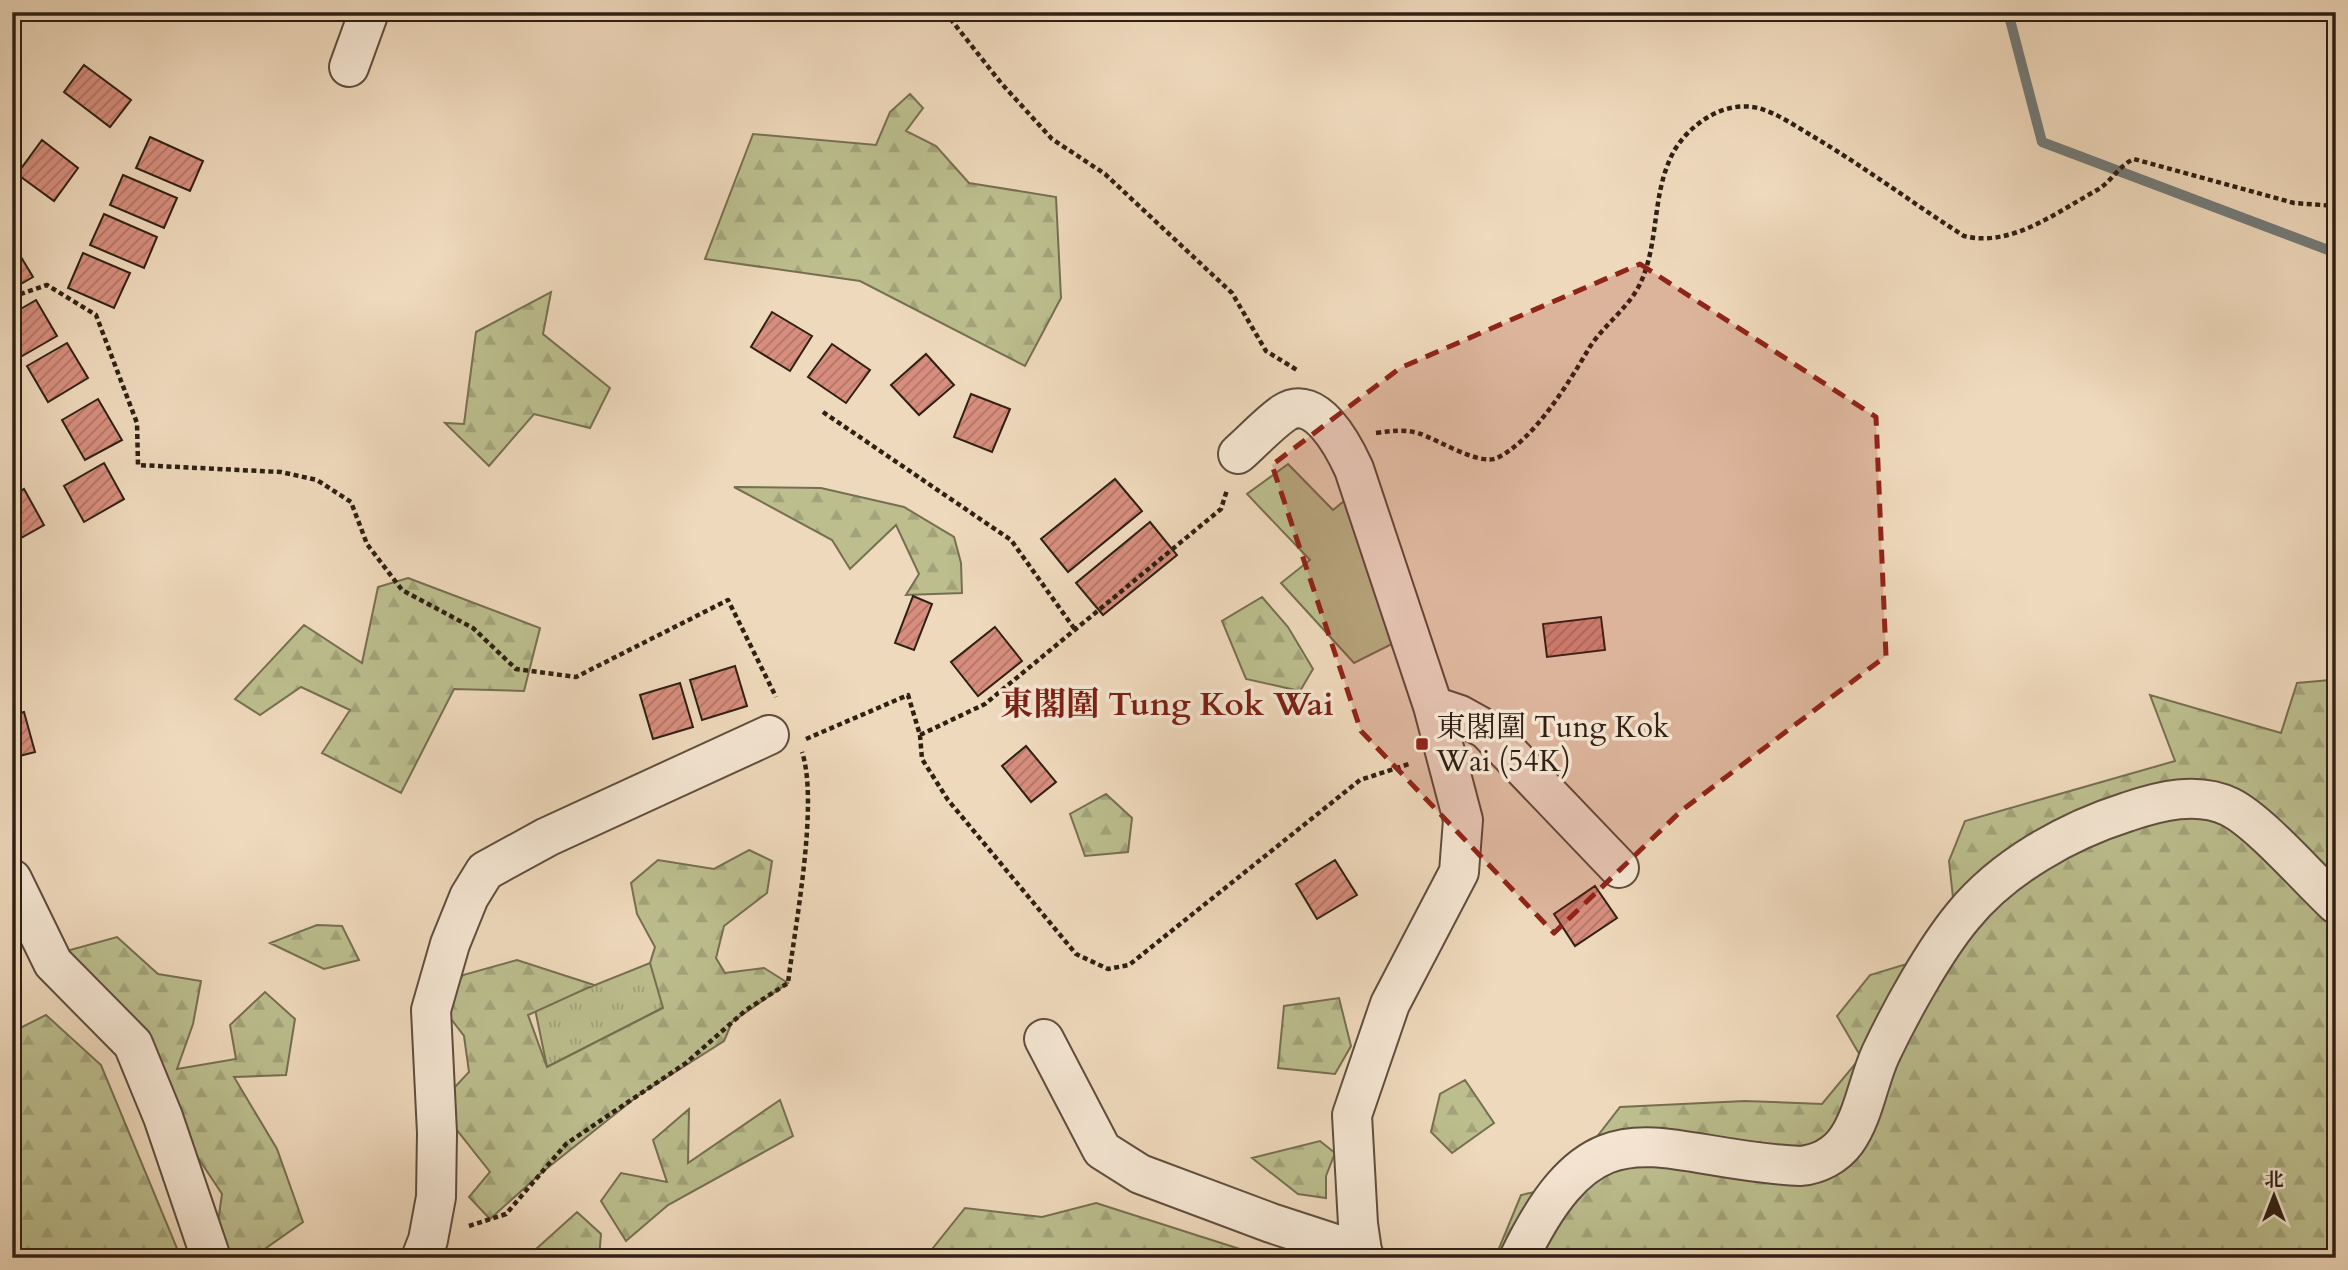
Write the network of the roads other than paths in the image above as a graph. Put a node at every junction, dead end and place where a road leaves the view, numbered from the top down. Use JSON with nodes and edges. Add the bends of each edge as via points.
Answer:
{"nodes":[{"id":1,"x":369,"y":12,"type":"edge"},
{"id":2,"x":349,"y":67,"type":"dead end"},
{"id":3,"x":1238,"y":453,"type":"road end"},
{"id":4,"x":1433,"y":706,"type":"junction"},
{"id":5,"x":773,"y":717,"type":"road end"},
{"id":6,"x":1619,"y":868,"type":"dead end"},
{"id":7,"x":12,"y":879,"type":"edge"},
{"id":8,"x":2336,"y":904,"type":"edge"},
{"id":9,"x":1044,"y":1039,"type":"dead end"},
{"id":10,"x":425,"y":1249,"type":"edge"},
{"id":11,"x":1363,"y":1255,"type":"edge"},
{"id":12,"x":211,"y":1258,"type":"edge"},
{"id":13,"x":1519,"y":1258,"type":"edge"}],
"edges":[{"from":1,"to":2,"type":"street"},
{"from":3,"to":4,"type":"street","via":[[1286,411],[1303,410],[1321,419],[1342,443]]},
{"from":4,"to":6,"type":"street","via":[[1487,730]]},
{"from":4,"to":11,"type":"street","via":[[1463,820],[1459,872],[1390,1004],[1352,1115]]},
{"from":5,"to":10,"type":"street","via":[[485,871],[450,944],[431,1010],[436,1197]]},
{"from":7,"to":12,"type":"street","via":[[53,963],[133,1044]]},
{"from":8,"to":13,"type":"street","via":[[2248,820],[2221,803],[2177,800],[2096,823],[2011,872],[1956,924],[1885,1045],[1855,1124],[1835,1152],[1801,1166],[1655,1147],[1608,1152],[1588,1162],[1558,1190]]},
{"from":9,"to":11,"type":"street","via":[[1102,1150],[1140,1174]]}]}
